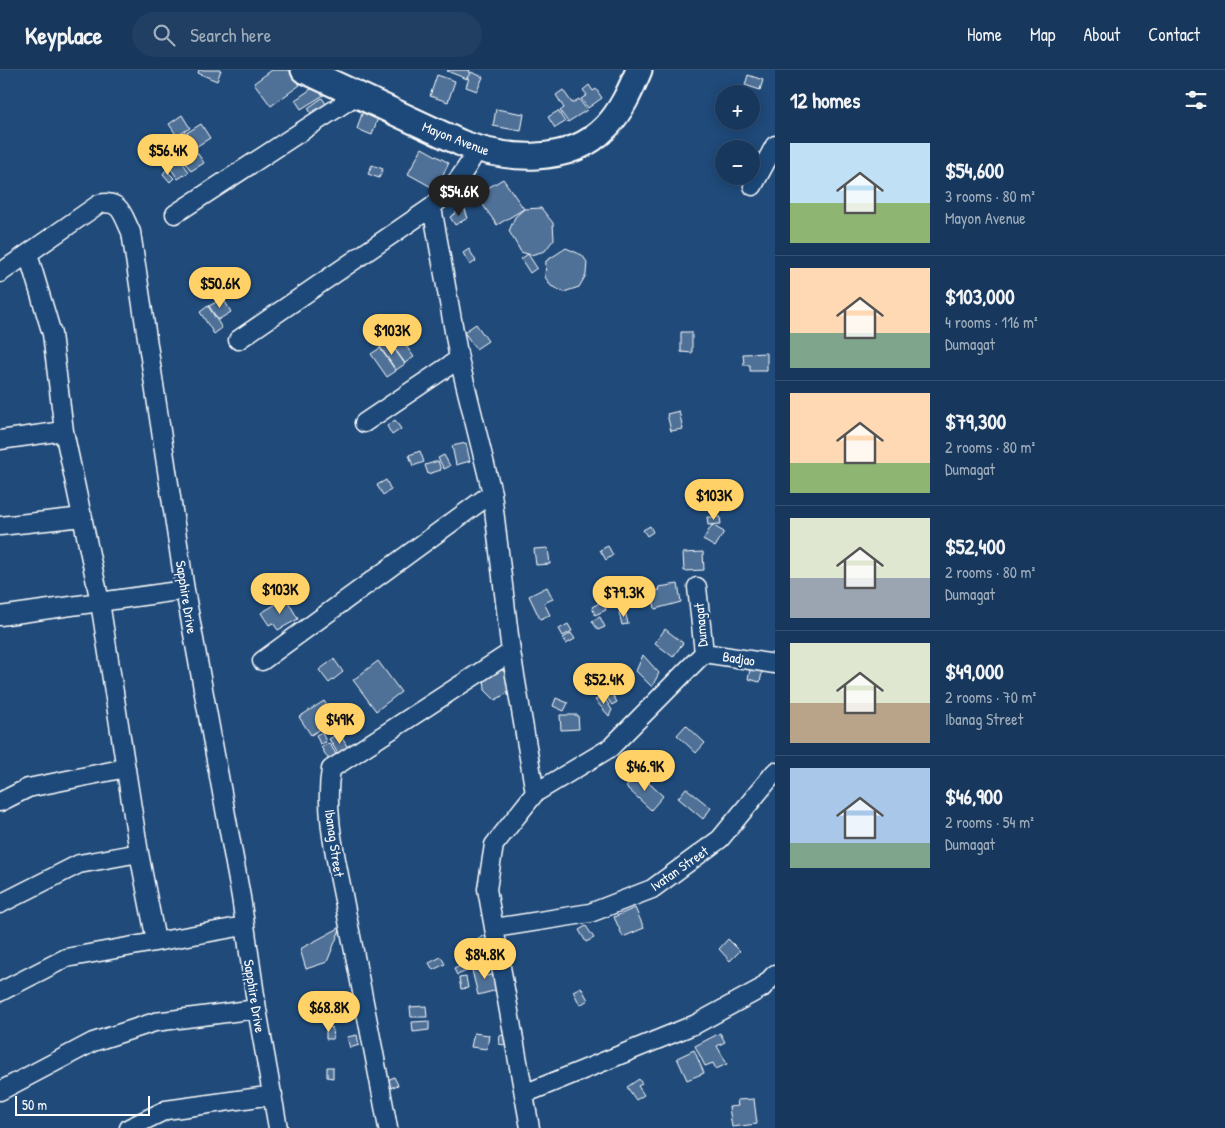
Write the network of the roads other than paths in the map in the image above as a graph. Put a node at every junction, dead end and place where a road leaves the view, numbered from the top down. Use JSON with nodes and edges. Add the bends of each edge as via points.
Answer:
{"nodes":[{"id":1,"x":304,"y":70,"type":"edge"},
{"id":2,"x":639,"y":70,"type":"edge"},
{"id":3,"x":357,"y":95,"type":"junction"},
{"id":4,"x":775,"y":145,"type":"edge"},
{"id":5,"x":477,"y":149,"type":"junction"},
{"id":6,"x":753,"y":186,"type":"dead end"},
{"id":7,"x":432,"y":207,"type":"junction"},
{"id":8,"x":175,"y":214,"type":"dead end"},
{"id":9,"x":28,"y":254,"type":"junction"},
{"id":10,"x":0,"y":274,"type":"edge"},
{"id":11,"x":238,"y":340,"type":"dead end"},
{"id":12,"x":459,"y":359,"type":"junction"},
{"id":13,"x":364,"y":423,"type":"dead end"},
{"id":14,"x":64,"y":431,"type":"junction"},
{"id":15,"x":0,"y":440,"type":"edge"},
{"id":16,"x":492,"y":493,"type":"junction"},
{"id":17,"x":83,"y":517,"type":"junction"},
{"id":18,"x":0,"y":526,"type":"edge"},
{"id":19,"x":697,"y":588,"type":"dead end"},
{"id":20,"x":185,"y":590,"type":"junction"},
{"id":21,"x":100,"y":602,"type":"junction"},
{"id":22,"x":0,"y":616,"type":"edge"},
{"id":23,"x":511,"y":652,"type":"junction"},
{"id":24,"x":704,"y":653,"type":"junction"},
{"id":25,"x":262,"y":661,"type":"dead end"},
{"id":26,"x":775,"y":664,"type":"edge"},
{"id":27,"x":126,"y":768,"type":"junction"},
{"id":28,"x":775,"y":772,"type":"edge"},
{"id":29,"x":536,"y":793,"type":"junction"},
{"id":30,"x":0,"y":802,"type":"edge"},
{"id":31,"x":139,"y":853,"type":"junction"},
{"id":32,"x":0,"y":904,"type":"edge"},
{"id":33,"x":244,"y":926,"type":"junction"},
{"id":34,"x":495,"y":928,"type":"junction"},
{"id":35,"x":156,"y":941,"type":"junction"},
{"id":36,"x":775,"y":974,"type":"edge"},
{"id":37,"x":0,"y":992,"type":"edge"},
{"id":38,"x":256,"y":1009,"type":"junction"},
{"id":39,"x":0,"y":1092,"type":"edge"},
{"id":40,"x":524,"y":1094,"type":"junction"},
{"id":41,"x":273,"y":1095,"type":"junction"},
{"id":42,"x":129,"y":1128,"type":"edge"},
{"id":43,"x":278,"y":1128,"type":"edge"},
{"id":44,"x":388,"y":1128,"type":"edge"},
{"id":45,"x":530,"y":1128,"type":"edge"}],
"edges":[{"from":1,"to":3,"type":"main road","name":"Mayon Avenue"},
{"from":2,"to":5,"type":"main road","name":"Mayon Avenue","via":[[615,115],[585,144],[543,155],[513,155]]},
{"from":3,"to":5,"type":"main road","name":"Mayon Avenue"},
{"from":3,"to":8,"type":"street"},
{"from":4,"to":6,"type":"street"},
{"from":5,"to":7,"type":"street","via":[[458,182]]},
{"from":7,"to":11,"type":"street"},
{"from":7,"to":12,"type":"street"},
{"from":9,"to":10,"type":"street","name":"Sapphire Drive"},
{"from":9,"to":14,"type":"street","via":[[52,334]]},
{"from":9,"to":20,"type":"street","name":"Sapphire Drive","via":[[99,204],[109,202],[118,206],[131,232]]},
{"from":12,"to":13,"type":"street"},
{"from":12,"to":16,"type":"street"},
{"from":14,"to":15,"type":"street"},
{"from":14,"to":17,"type":"street"},
{"from":16,"to":23,"type":"street"},
{"from":16,"to":25,"type":"street"},
{"from":17,"to":18,"type":"street"},
{"from":17,"to":21,"type":"street"},
{"from":19,"to":24,"type":"street","name":"Dumagat"},
{"from":20,"to":21,"type":"street"},
{"from":20,"to":33,"type":"street","name":"Sapphire Drive"},
{"from":21,"to":22,"type":"street"},
{"from":21,"to":27,"type":"street"},
{"from":23,"to":29,"type":"street"},
{"from":23,"to":44,"type":"street","name":"Ibanag Street","via":[[331,769],[328,784],[337,861]]},
{"from":24,"to":26,"type":"street","name":"Badjao"},
{"from":24,"to":29,"type":"street","name":"Dumagat","via":[[610,748]]},
{"from":27,"to":30,"type":"street","via":[[28,788]]},
{"from":27,"to":31,"type":"street"},
{"from":28,"to":34,"type":"street","name":"Ivatan Street","via":[[720,839],[652,889],[590,913]]},
{"from":29,"to":34,"type":"street","name":"Dumagat","via":[[494,845],[487,889]]},
{"from":31,"to":32,"type":"street","via":[[78,864]]},
{"from":31,"to":35,"type":"street"},
{"from":33,"to":35,"type":"street"},
{"from":33,"to":38,"type":"street","name":"Sapphire Drive"},
{"from":34,"to":40,"type":"street","name":"Dumagat"},
{"from":35,"to":37,"type":"street","via":[[66,958]]},
{"from":36,"to":40,"type":"street","via":[[762,988],[696,1024]]},
{"from":38,"to":39,"type":"street","via":[[155,1022],[92,1042]]},
{"from":38,"to":41,"type":"street","name":"Sapphire Drive"},
{"from":40,"to":45,"type":"street","name":"Dumagat"},
{"from":41,"to":42,"type":"street","via":[[166,1110]]},
{"from":41,"to":43,"type":"street","name":"Sapphire Drive"}]}
